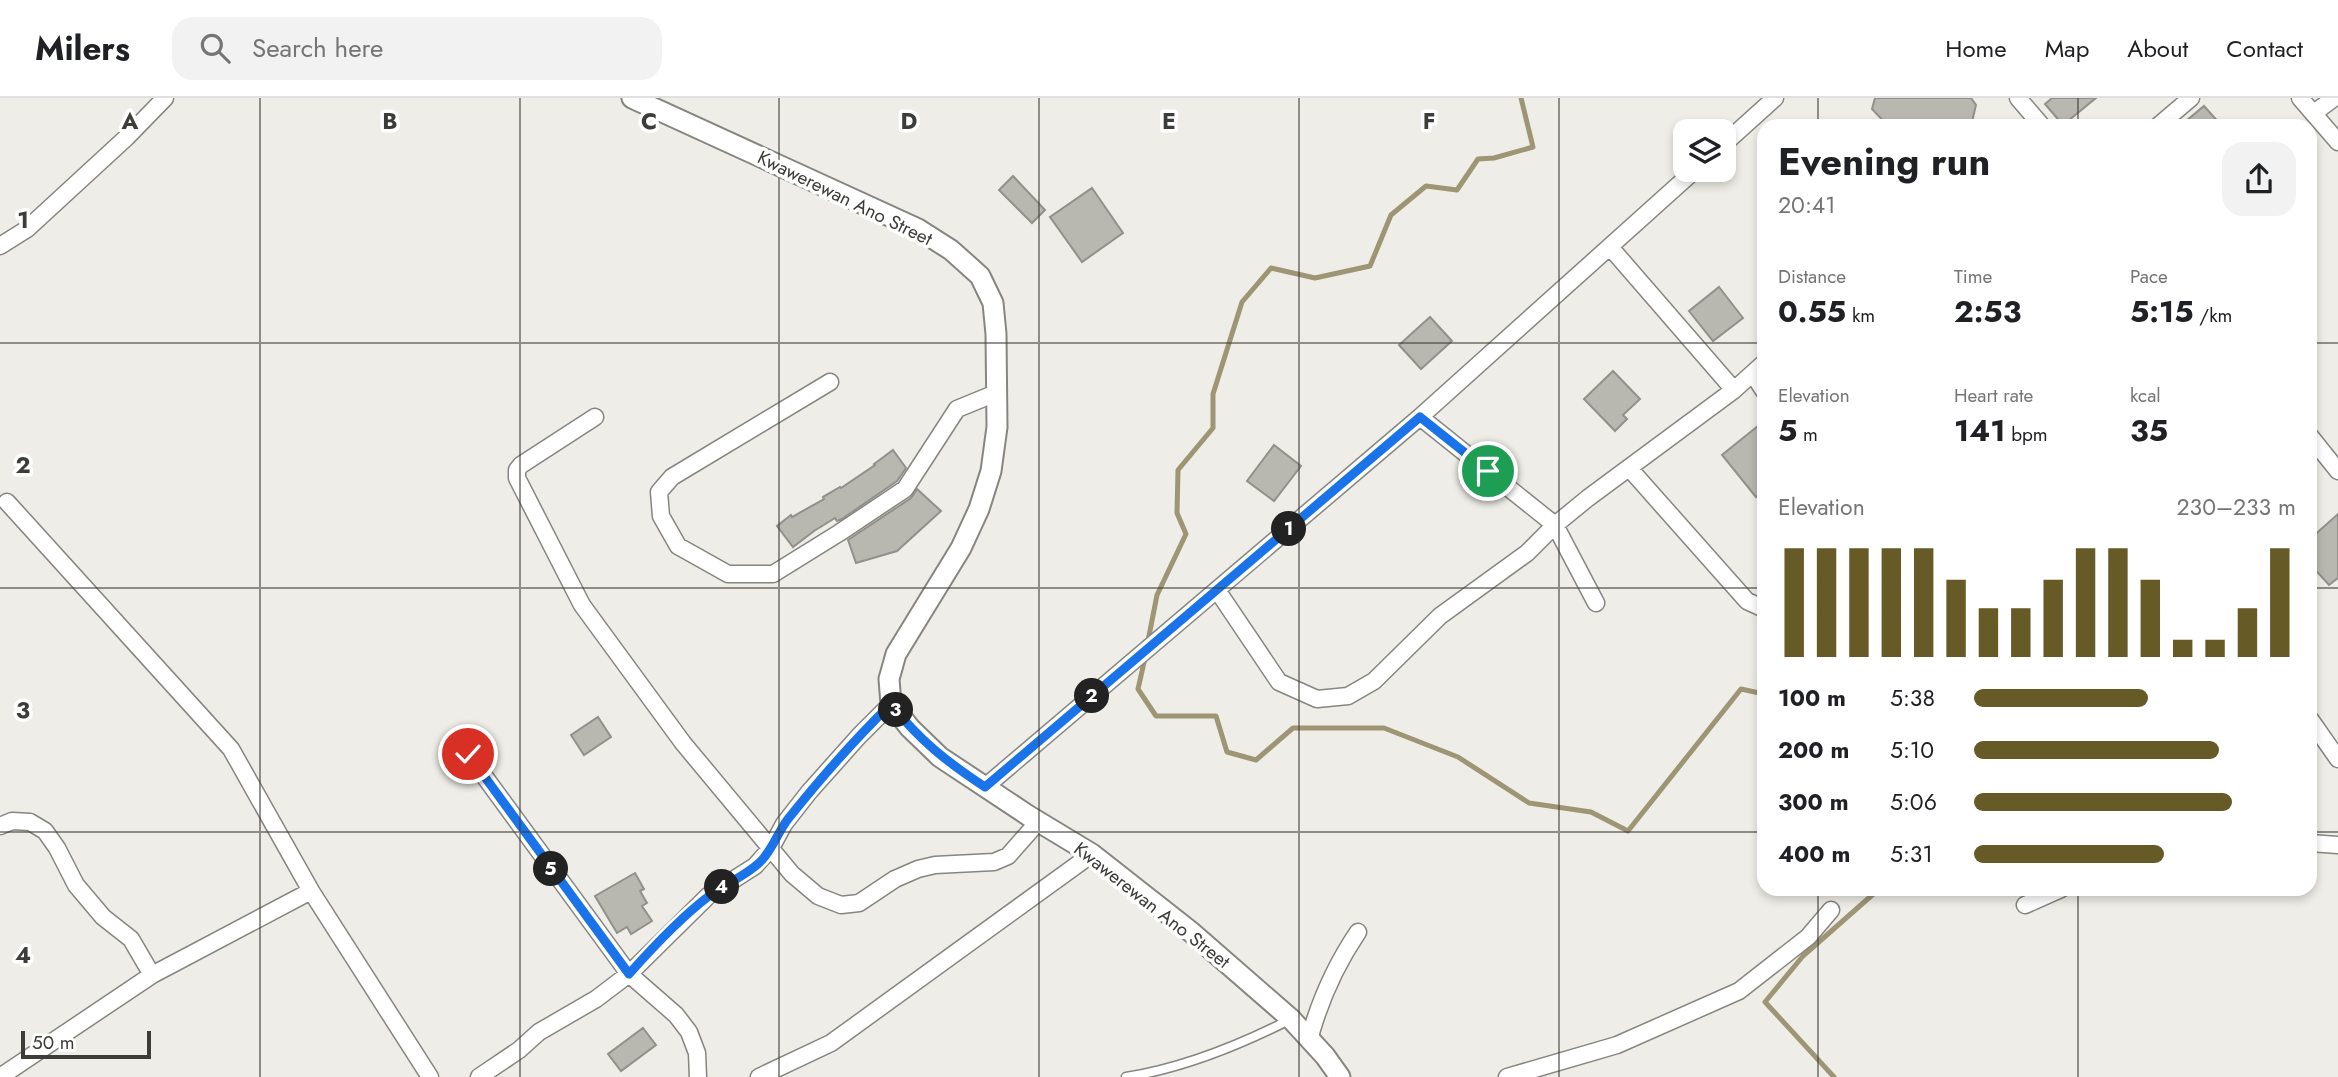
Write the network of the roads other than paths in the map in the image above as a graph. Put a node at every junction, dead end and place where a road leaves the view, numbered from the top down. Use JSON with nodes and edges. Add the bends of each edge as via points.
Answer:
{"nodes":[{"id":1,"x":165,"y":98,"type":"edge"},
{"id":2,"x":632,"y":98,"type":"edge"},
{"id":3,"x":1775,"y":98,"type":"edge"},
{"id":4,"x":2018,"y":98,"type":"edge"},
{"id":5,"x":2191,"y":98,"type":"edge"},
{"id":6,"x":2300,"y":98,"type":"edge"},
{"id":7,"x":2334,"y":98,"type":"edge"},
{"id":8,"x":2314,"y":113,"type":"junction"},
{"id":9,"x":2036,"y":119,"type":"edge"},
{"id":10,"x":2166,"y":119,"type":"edge"},
{"id":11,"x":1736,"y":133,"type":"edge"},
{"id":12,"x":2338,"y":142,"type":"edge"},
{"id":13,"x":1682,"y":182,"type":"edge"},
{"id":14,"x":0,"y":246,"type":"edge"},
{"id":15,"x":1610,"y":247,"type":"junction"},
{"id":16,"x":1757,"y":369,"type":"edge"},
{"id":17,"x":830,"y":382,"type":"dead end"},
{"id":18,"x":1734,"y":390,"type":"junction"},
{"id":19,"x":996,"y":393,"type":"junction"},
{"id":20,"x":595,"y":417,"type":"dead end"},
{"id":21,"x":1420,"y":417,"type":"junction"},
{"id":22,"x":2317,"y":445,"type":"edge"},
{"id":23,"x":1629,"y":468,"type":"junction"},
{"id":24,"x":2338,"y":471,"type":"edge"},
{"id":25,"x":7,"y":502,"type":"dead end"},
{"id":26,"x":1555,"y":525,"type":"junction"},
{"id":27,"x":1216,"y":590,"type":"junction"},
{"id":28,"x":1597,"y":603,"type":"dead end"},
{"id":29,"x":1757,"y":606,"type":"edge"},
{"id":30,"x":891,"y":704,"type":"junction"},
{"id":31,"x":2317,"y":729,"type":"edge"},
{"id":32,"x":468,"y":754,"type":"dead end"},
{"id":33,"x":2338,"y":758,"type":"edge"},
{"id":34,"x":985,"y":787,"type":"junction"},
{"id":35,"x":1038,"y":822,"type":"junction"},
{"id":36,"x":0,"y":826,"type":"edge"},
{"id":37,"x":2317,"y":844,"type":"edge"},
{"id":38,"x":2338,"y":845,"type":"edge"},
{"id":39,"x":771,"y":848,"type":"junction"},
{"id":40,"x":1092,"y":854,"type":"junction"},
{"id":41,"x":311,"y":891,"type":"junction"},
{"id":42,"x":2045,"y":896,"type":"edge"},
{"id":43,"x":2025,"y":905,"type":"dead end"},
{"id":44,"x":1831,"y":910,"type":"dead end"},
{"id":45,"x":1358,"y":932,"type":"dead end"},
{"id":46,"x":629,"y":974,"type":"junction"},
{"id":47,"x":152,"y":975,"type":"junction"},
{"id":48,"x":1291,"y":1019,"type":"junction"},
{"id":49,"x":1309,"y":1040,"type":"junction"},
{"id":50,"x":0,"y":1077,"type":"edge"},
{"id":51,"x":430,"y":1077,"type":"edge"},
{"id":52,"x":479,"y":1077,"type":"edge"},
{"id":53,"x":698,"y":1077,"type":"edge"},
{"id":54,"x":759,"y":1077,"type":"edge"},
{"id":55,"x":1126,"y":1077,"type":"edge"},
{"id":56,"x":1340,"y":1077,"type":"edge"},
{"id":57,"x":1507,"y":1077,"type":"edge"}],
"edges":[{"from":1,"to":14,"type":"street","via":[[27,229]]},
{"from":2,"to":19,"type":"street","name":"Kwawerewan Ano Street","via":[[918,229],[951,250],[980,276],[993,303]]},
{"from":3,"to":11,"type":"street"},
{"from":4,"to":9,"type":"street"},
{"from":5,"to":10,"type":"street"},
{"from":6,"to":8,"type":"street"},
{"from":7,"to":8,"type":"street"},
{"from":8,"to":12,"type":"street"},
{"from":13,"to":15,"type":"street"},
{"from":15,"to":18,"type":"street"},
{"from":15,"to":21,"type":"street"},
{"from":16,"to":18,"type":"street"},
{"from":17,"to":19,"type":"street","via":[[672,477],[659,492],[661,516],[678,546],[728,574],[773,573],[905,488],[957,409]]},
{"from":18,"to":23,"type":"street"},
{"from":19,"to":30,"type":"street","name":"Kwawerewan Ano Street","via":[[987,484],[961,548],[896,654],[889,679]]},
{"from":20,"to":39,"type":"street","via":[[521,465],[517,478],[582,605],[683,743]]},
{"from":21,"to":26,"type":"street"},
{"from":21,"to":27,"type":"street"},
{"from":22,"to":24,"type":"street"},
{"from":23,"to":26,"type":"street"},
{"from":23,"to":29,"type":"street","via":[[1747,601]]},
{"from":25,"to":41,"type":"street","via":[[231,749]]},
{"from":26,"to":27,"type":"street","via":[[1527,553],[1440,615],[1374,681],[1348,696],[1318,699],[1279,682]]},
{"from":26,"to":28,"type":"street"},
{"from":27,"to":34,"type":"street"},
{"from":30,"to":34,"type":"street","name":"Kwawerewan Ano Street","via":[[940,757]]},
{"from":30,"to":39,"type":"street","via":[[809,792]]},
{"from":31,"to":33,"type":"street"},
{"from":32,"to":46,"type":"street"},
{"from":34,"to":35,"type":"street","name":"Kwawerewan Ano Street"},
{"from":35,"to":39,"type":"street","via":[[1008,856],[994,862],[934,865],[895,879],[859,903],[841,905],[818,896]]},
{"from":35,"to":40,"type":"street","name":"Kwawerewan Ano Street"},
{"from":36,"to":47,"type":"street","via":[[30,822],[45,831],[76,886],[131,939]]},
{"from":37,"to":38,"type":"street"},
{"from":39,"to":46,"type":"street","via":[[755,866],[709,896]]},
{"from":40,"to":48,"type":"street","name":"Kwawerewan Ano Street"},
{"from":40,"to":54,"type":"street","via":[[831,1042]]},
{"from":41,"to":47,"type":"street"},
{"from":41,"to":51,"type":"street"},
{"from":42,"to":43,"type":"street"},
{"from":44,"to":57,"type":"street","via":[[1808,937],[1739,991],[1617,1045]]},
{"from":45,"to":49,"type":"street","via":[[1324,990]]},
{"from":46,"to":52,"type":"street"},
{"from":46,"to":53,"type":"street","via":[[689,1032],[697,1053]]},
{"from":47,"to":50,"type":"street"},
{"from":48,"to":49,"type":"street","name":"Kwawerewan Ano Street"},
{"from":48,"to":55,"type":"lane","via":[[1241,1044]]},
{"from":49,"to":56,"type":"street","name":"Kwawerewan Ano Street"}]}
